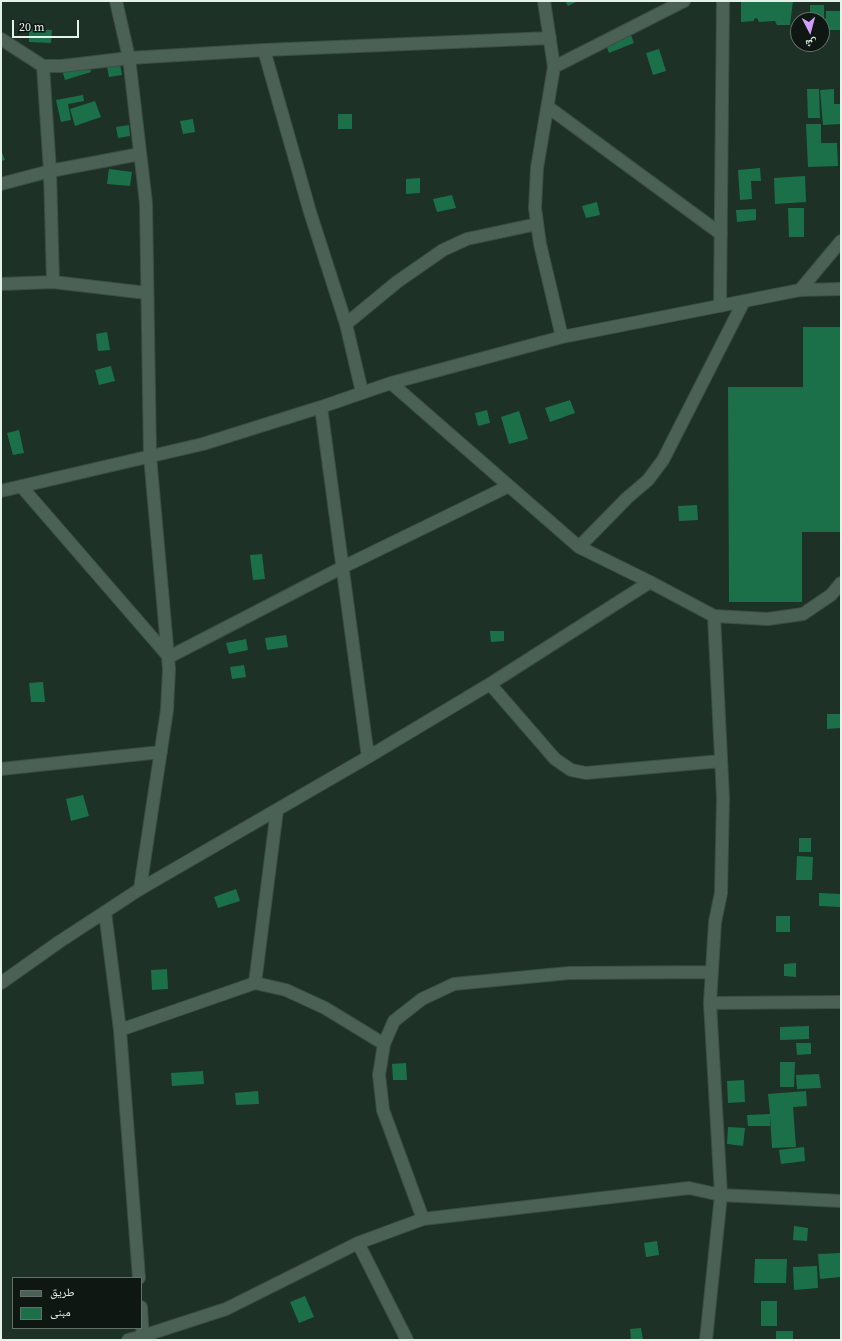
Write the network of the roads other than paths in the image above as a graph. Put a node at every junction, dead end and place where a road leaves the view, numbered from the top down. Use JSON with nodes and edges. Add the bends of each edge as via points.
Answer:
{"nodes":[{"id":1,"x":116,"y":1,"type":"edge"},
{"id":2,"x":544,"y":1,"type":"edge"},
{"id":3,"x":684,"y":1,"type":"edge"},
{"id":4,"x":723,"y":1,"type":"edge"},
{"id":5,"x":550,"y":38,"type":"junction"},
{"id":6,"x":1,"y":39,"type":"edge"},
{"id":7,"x":264,"y":50,"type":"junction"},
{"id":8,"x":129,"y":58,"type":"junction"},
{"id":9,"x":43,"y":66,"type":"junction"},
{"id":10,"x":554,"y":67,"type":"junction"},
{"id":11,"x":548,"y":107,"type":"junction"},
{"id":12,"x":140,"y":154,"type":"junction"},
{"id":13,"x":50,"y":171,"type":"junction"},
{"id":14,"x":1,"y":184,"type":"edge"},
{"id":15,"x":537,"y":224,"type":"junction"},
{"id":16,"x":720,"y":234,"type":"junction"},
{"id":17,"x":841,"y":241,"type":"edge"},
{"id":18,"x":53,"y":282,"type":"junction"},
{"id":19,"x":1,"y":284,"type":"edge"},
{"id":20,"x":841,"y":289,"type":"edge"},
{"id":21,"x":800,"y":290,"type":"junction"},
{"id":22,"x":147,"y":292,"type":"junction"},
{"id":23,"x":744,"y":301,"type":"junction"},
{"id":24,"x":720,"y":306,"type":"junction"},
{"id":25,"x":346,"y":324,"type":"junction"},
{"id":26,"x":562,"y":337,"type":"junction"},
{"id":27,"x":391,"y":383,"type":"junction"},
{"id":28,"x":362,"y":392,"type":"junction"},
{"id":29,"x":321,"y":407,"type":"junction"},
{"id":30,"x":150,"y":456,"type":"junction"},
{"id":31,"x":21,"y":486,"type":"junction"},
{"id":32,"x":509,"y":486,"type":"junction"},
{"id":33,"x":1,"y":491,"type":"edge"},
{"id":34,"x":579,"y":547,"type":"junction"},
{"id":35,"x":342,"y":567,"type":"junction"},
{"id":36,"x":650,"y":582,"type":"junction"},
{"id":37,"x":841,"y":583,"type":"edge"},
{"id":38,"x":714,"y":616,"type":"junction"},
{"id":39,"x":168,"y":657,"type":"junction"},
{"id":40,"x":490,"y":684,"type":"junction"},
{"id":41,"x":161,"y":752,"type":"junction"},
{"id":42,"x":368,"y":757,"type":"junction"},
{"id":43,"x":721,"y":761,"type":"junction"},
{"id":44,"x":1,"y":769,"type":"edge"},
{"id":45,"x":277,"y":810,"type":"junction"},
{"id":46,"x":140,"y":889,"type":"junction"},
{"id":47,"x":105,"y":912,"type":"junction"},
{"id":48,"x":16,"y":972,"type":"junction"},
{"id":49,"x":712,"y":972,"type":"junction"},
{"id":50,"x":1,"y":973,"type":"edge"},
{"id":51,"x":1,"y":983,"type":"edge"},
{"id":52,"x":255,"y":983,"type":"junction"},
{"id":53,"x":841,"y":1002,"type":"edge"},
{"id":54,"x":710,"y":1003,"type":"junction"},
{"id":55,"x":120,"y":1030,"type":"junction"},
{"id":56,"x":384,"y":1044,"type":"junction"},
{"id":57,"x":721,"y":1195,"type":"junction"},
{"id":58,"x":841,"y":1201,"type":"edge"},
{"id":59,"x":423,"y":1219,"type":"junction"},
{"id":60,"x":358,"y":1243,"type":"junction"},
{"id":61,"x":139,"y":1277,"type":"edge"},
{"id":62,"x":142,"y":1322,"type":"edge"},
{"id":63,"x":143,"y":1338,"type":"edge"},
{"id":64,"x":128,"y":1340,"type":"edge"},
{"id":65,"x":407,"y":1340,"type":"edge"},
{"id":66,"x":706,"y":1340,"type":"edge"}],
"edges":[{"from":1,"to":8,"type":"street"},
{"from":2,"to":5,"type":"street"},
{"from":3,"to":10,"type":"street"},
{"from":4,"to":16,"type":"street"},
{"from":5,"to":7,"type":"street"},
{"from":5,"to":10,"type":"street"},
{"from":6,"to":9,"type":"street"},
{"from":7,"to":8,"type":"street"},
{"from":7,"to":25,"type":"street","via":[[310,212]]},
{"from":8,"to":9,"type":"street"},
{"from":8,"to":12,"type":"street"},
{"from":9,"to":13,"type":"street"},
{"from":10,"to":11,"type":"street"},
{"from":11,"to":15,"type":"street","via":[[538,168],[535,208]]},
{"from":11,"to":16,"type":"street"},
{"from":12,"to":13,"type":"street"},
{"from":12,"to":22,"type":"street","via":[[146,203]]},
{"from":13,"to":14,"type":"street"},
{"from":13,"to":18,"type":"street"},
{"from":15,"to":25,"type":"street","via":[[467,240],[443,250],[397,282]]},
{"from":15,"to":26,"type":"street"},
{"from":16,"to":24,"type":"street"},
{"from":17,"to":21,"type":"street"},
{"from":18,"to":19,"type":"street"},
{"from":18,"to":22,"type":"street"},
{"from":20,"to":21,"type":"street"},
{"from":21,"to":23,"type":"street"},
{"from":22,"to":30,"type":"street"},
{"from":23,"to":24,"type":"street"},
{"from":23,"to":34,"type":"street","via":[[663,460],[648,480]]},
{"from":24,"to":26,"type":"street"},
{"from":25,"to":28,"type":"street"},
{"from":26,"to":27,"type":"street"},
{"from":27,"to":28,"type":"street"},
{"from":27,"to":32,"type":"street"},
{"from":28,"to":29,"type":"street"},
{"from":29,"to":30,"type":"street","via":[[203,444]]},
{"from":29,"to":35,"type":"street"},
{"from":30,"to":31,"type":"street"},
{"from":30,"to":39,"type":"street"},
{"from":31,"to":33,"type":"street"},
{"from":31,"to":39,"type":"street"},
{"from":32,"to":34,"type":"street"},
{"from":32,"to":35,"type":"street"},
{"from":34,"to":36,"type":"street"},
{"from":35,"to":39,"type":"street"},
{"from":35,"to":42,"type":"street"},
{"from":36,"to":38,"type":"street"},
{"from":36,"to":40,"type":"street"},
{"from":37,"to":38,"type":"street","via":[[831,595],[803,614],[768,619]]},
{"from":38,"to":43,"type":"street"},
{"from":39,"to":41,"type":"street","via":[[170,670]]},
{"from":40,"to":42,"type":"street"},
{"from":40,"to":43,"type":"street","via":[[555,759],[571,770],[586,773]]},
{"from":41,"to":44,"type":"street"},
{"from":41,"to":46,"type":"street"},
{"from":42,"to":45,"type":"street"},
{"from":43,"to":49,"type":"street","via":[[721,893],[714,922]]},
{"from":45,"to":46,"type":"street"},
{"from":45,"to":52,"type":"street"},
{"from":46,"to":47,"type":"street"},
{"from":47,"to":48,"type":"street"},
{"from":47,"to":55,"type":"street"},
{"from":48,"to":50,"type":"street"},
{"from":48,"to":51,"type":"street"},
{"from":49,"to":54,"type":"street"},
{"from":49,"to":56,"type":"street","via":[[569,973],[454,984],[422,999],[394,1021]]},
{"from":52,"to":55,"type":"street"},
{"from":52,"to":56,"type":"street","via":[[286,990],[325,1008]]},
{"from":53,"to":54,"type":"street"},
{"from":54,"to":57,"type":"street"},
{"from":55,"to":61,"type":"street"},
{"from":56,"to":59,"type":"street","via":[[380,1075],[383,1110]]},
{"from":57,"to":58,"type":"street"},
{"from":57,"to":59,"type":"street","via":[[689,1188]]},
{"from":57,"to":66,"type":"street"},
{"from":59,"to":60,"type":"street"},
{"from":60,"to":63,"type":"street","via":[[226,1309]]},
{"from":60,"to":65,"type":"street"},
{"from":62,"to":63,"type":"street"},
{"from":63,"to":64,"type":"street"}]}
